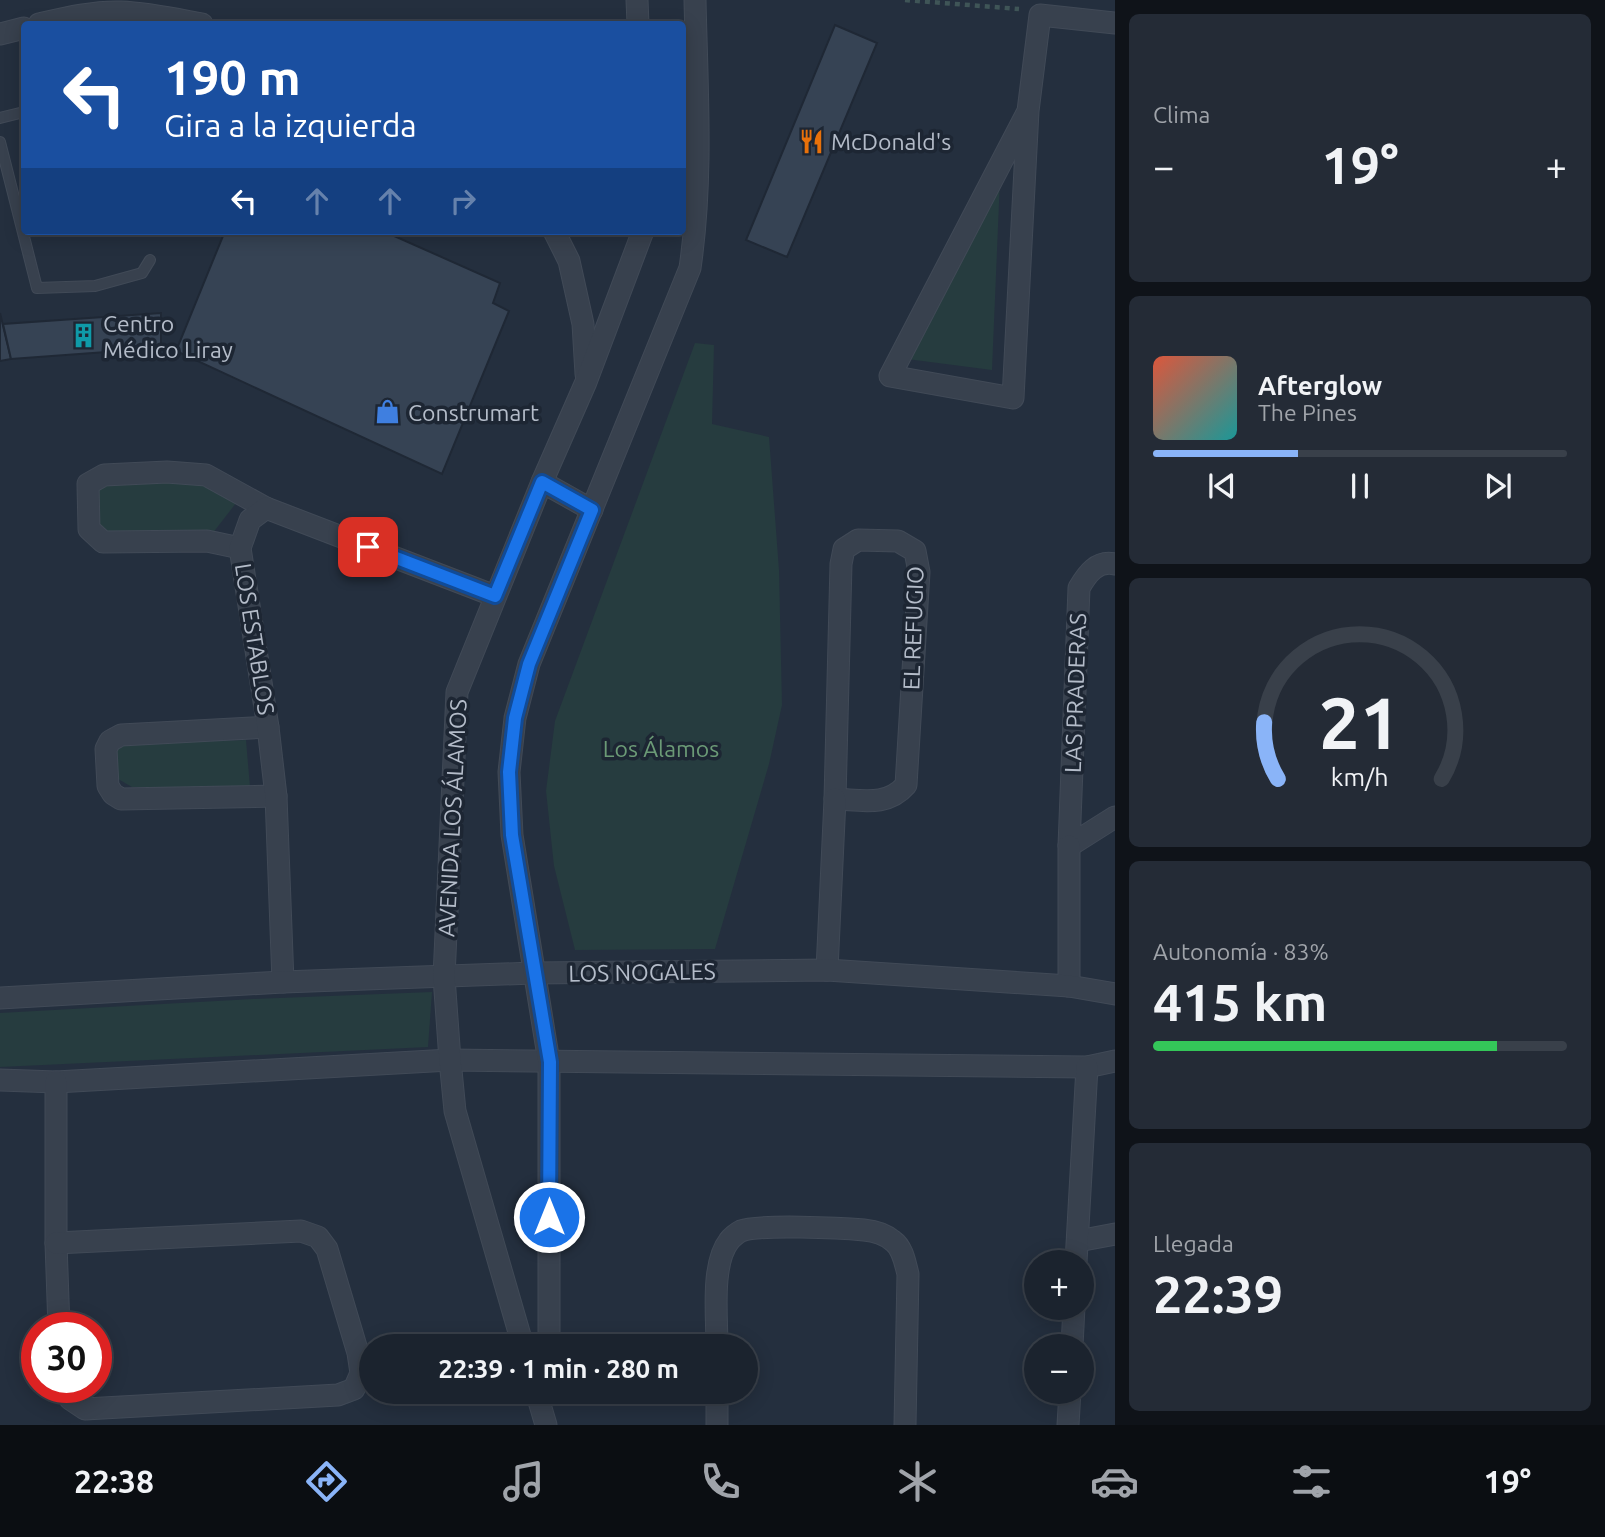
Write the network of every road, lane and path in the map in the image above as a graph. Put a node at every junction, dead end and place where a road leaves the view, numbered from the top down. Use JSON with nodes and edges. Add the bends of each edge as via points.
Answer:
{"nodes":[{"id":1,"x":638,"y":0,"type":"edge"},
{"id":2,"x":695,"y":0,"type":"edge"},
{"id":3,"x":905,"y":0,"type":"edge"},
{"id":4,"x":1040,"y":15,"type":"junction"},
{"id":5,"x":52,"y":21,"type":"edge"},
{"id":6,"x":187,"y":21,"type":"edge"},
{"id":7,"x":638,"y":21,"type":"edge"},
{"id":8,"x":1115,"y":23,"type":"edge"},
{"id":9,"x":21,"y":29,"type":"edge"},
{"id":10,"x":0,"y":34,"type":"edge"},
{"id":11,"x":1028,"y":111,"type":"junction"},
{"id":12,"x":21,"y":113,"type":"edge"},
{"id":13,"x":0,"y":118,"type":"edge"},
{"id":14,"x":0,"y":142,"type":"edge"},
{"id":15,"x":21,"y":225,"type":"edge"},
{"id":16,"x":24,"y":235,"type":"edge"},
{"id":17,"x":556,"y":235,"type":"edge"},
{"id":18,"x":641,"y":235,"type":"edge"},
{"id":19,"x":150,"y":260,"type":"dead end"},
{"id":20,"x":586,"y":382,"type":"junction"},
{"id":21,"x":542,"y":482,"type":"junction"},
{"id":22,"x":266,"y":508,"type":"junction"},
{"id":23,"x":592,"y":510,"type":"junction"},
{"id":24,"x":240,"y":548,"type":"junction"},
{"id":25,"x":1115,"y":564,"type":"edge"},
{"id":26,"x":495,"y":596,"type":"junction"},
{"id":27,"x":268,"y":727,"type":"junction"},
{"id":28,"x":276,"y":796,"type":"junction"},
{"id":29,"x":835,"y":799,"type":"junction"},
{"id":30,"x":1115,"y":817,"type":"edge"},
{"id":31,"x":1069,"y":846,"type":"junction"},
{"id":32,"x":827,"y":970,"type":"junction"},
{"id":33,"x":533,"y":973,"type":"junction"},
{"id":34,"x":444,"y":977,"type":"junction"},
{"id":35,"x":283,"y":982,"type":"junction"},
{"id":36,"x":1069,"y":986,"type":"junction"},
{"id":37,"x":1115,"y":994,"type":"edge"},
{"id":38,"x":0,"y":998,"type":"edge"},
{"id":39,"x":450,"y":1060,"type":"junction"},
{"id":40,"x":1115,"y":1061,"type":"edge"},
{"id":41,"x":550,"y":1062,"type":"junction"},
{"id":42,"x":1087,"y":1067,"type":"junction"},
{"id":43,"x":0,"y":1080,"type":"edge"},
{"id":44,"x":56,"y":1082,"type":"junction"},
{"id":45,"x":1115,"y":1234,"type":"edge"},
{"id":46,"x":56,"y":1243,"type":"junction"},
{"id":47,"x":1077,"y":1250,"type":"edge"},
{"id":48,"x":1079,"y":1250,"type":"edge"},
{"id":49,"x":58,"y":1312,"type":"edge"},
{"id":50,"x":520,"y":1334,"type":"edge"},
{"id":51,"x":549,"y":1334,"type":"edge"},
{"id":52,"x":717,"y":1334,"type":"edge"},
{"id":53,"x":76,"y":1403,"type":"edge"},
{"id":54,"x":540,"y":1404,"type":"edge"},
{"id":55,"x":548,"y":1404,"type":"edge"},
{"id":56,"x":717,"y":1404,"type":"edge"},
{"id":57,"x":1069,"y":1404,"type":"edge"},
{"id":58,"x":547,"y":1425,"type":"edge"},
{"id":59,"x":716,"y":1425,"type":"edge"},
{"id":60,"x":905,"y":1425,"type":"edge"},
{"id":61,"x":1068,"y":1425,"type":"edge"}],
"edges":[{"from":1,"to":7,"type":"street"},
{"from":2,"to":23,"type":"street","via":[[699,173],[690,268]]},
{"from":3,"to":4,"type":"path","via":[[1019,9]]},
{"from":4,"to":8,"type":"street"},
{"from":4,"to":11,"type":"street"},
{"from":5,"to":6,"type":"street","via":[[118,12]]},
{"from":9,"to":10,"type":"street"},
{"from":11,"to":11,"type":"street","via":[[1013,398],[890,376],[1022,123]]},
{"from":12,"to":13,"type":"lane"},
{"from":14,"to":15,"type":"lane"},
{"from":16,"to":19,"type":"lane","via":[[37,288],[95,286],[142,272]]},
{"from":17,"to":20,"type":"street","via":[[569,261],[580,311]]},
{"from":18,"to":20,"type":"street","name":"AVENIDA LOS ÁLAMOS"},
{"from":20,"to":21,"type":"street","name":"AVENIDA LOS ÁLAMOS"},
{"from":21,"to":23,"type":"street"},
{"from":21,"to":26,"type":"street","name":"AVENIDA LOS ÁLAMOS"},
{"from":22,"to":24,"type":"street","name":"LOS ESTABLOS","via":[[250,520]]},
{"from":22,"to":24,"type":"street","via":[[206,475],[104,475],[88,484],[89,528],[103,542],[207,541]]},
{"from":22,"to":26,"type":"street"},
{"from":23,"to":33,"type":"street","via":[[529,664],[515,718],[509,772],[512,835]]},
{"from":24,"to":27,"type":"street","name":"LOS ESTABLOS"},
{"from":25,"to":31,"type":"street","name":"LAS PRADERAS","via":[[1107,562],[1089,571],[1079,588]]},
{"from":26,"to":34,"type":"street","name":"AVENIDA LOS ÁLAMOS","via":[[457,692]]},
{"from":27,"to":28,"type":"street","name":"LOS ESTABLOS"},
{"from":27,"to":28,"type":"street","via":[[121,735],[106,749],[108,786],[121,799]]},
{"from":28,"to":35,"type":"street","name":"LOS ESTABLOS"},
{"from":29,"to":29,"type":"street","name":"EL REFUGIO","via":[[841,564],[845,549],[858,540],[898,541],[915,551],[919,572],[906,785],[897,796],[879,802]]},
{"from":29,"to":32,"type":"street","name":"EL REFUGIO"},
{"from":30,"to":31,"type":"street"},
{"from":31,"to":36,"type":"street","name":"LAS PRADERAS"},
{"from":32,"to":33,"type":"street","name":"LOS NOGALES"},
{"from":32,"to":36,"type":"street","name":"LOS NOGALES"},
{"from":33,"to":34,"type":"street","name":"LOS NOGALES"},
{"from":33,"to":41,"type":"street"},
{"from":34,"to":35,"type":"street","name":"LOS NOGALES"},
{"from":34,"to":39,"type":"street","name":"AVENIDA LOS ÁLAMOS"},
{"from":35,"to":38,"type":"street","name":"LOS NOGALES"},
{"from":36,"to":37,"type":"street","name":"LOS NOGALES"},
{"from":39,"to":41,"type":"street"},
{"from":39,"to":44,"type":"street"},
{"from":39,"to":50,"type":"street","name":"AVENIDA LOS ÁLAMOS","via":[[455,1111]]},
{"from":40,"to":42,"type":"street"},
{"from":41,"to":42,"type":"street"},
{"from":41,"to":51,"type":"street"},
{"from":42,"to":47,"type":"street"},
{"from":43,"to":44,"type":"street"},
{"from":44,"to":46,"type":"street"},
{"from":45,"to":48,"type":"street"},
{"from":46,"to":49,"type":"street"},
{"from":46,"to":53,"type":"street","via":[[301,1231],[318,1237],[327,1249],[361,1373],[354,1389],[338,1395],[85,1409]]},
{"from":52,"to":60,"type":"street","via":[[721,1253],[741,1231],[864,1230],[882,1234],[895,1242],[908,1274]]},
{"from":54,"to":58,"type":"street"},
{"from":55,"to":58,"type":"street"},
{"from":56,"to":59,"type":"street"},
{"from":57,"to":61,"type":"street"}]}
